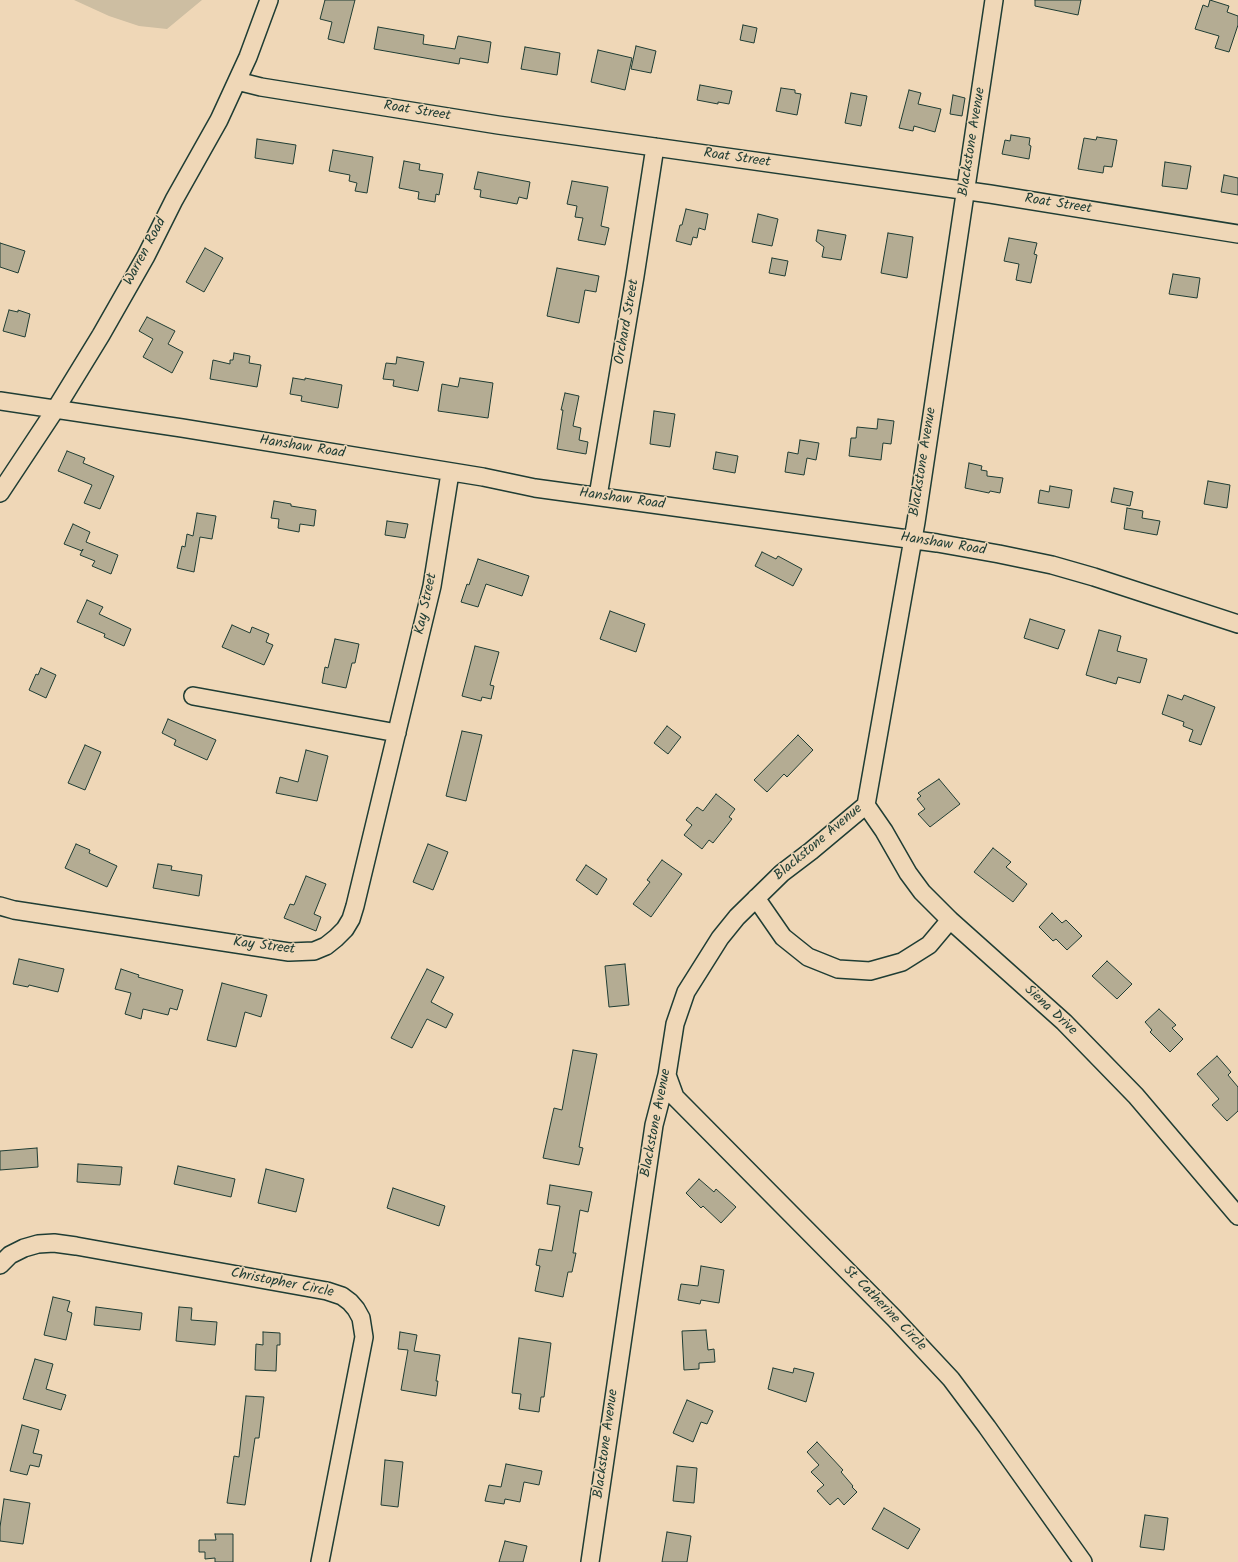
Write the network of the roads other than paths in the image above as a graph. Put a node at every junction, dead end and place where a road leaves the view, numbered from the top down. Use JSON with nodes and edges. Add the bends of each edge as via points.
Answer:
{"nodes":[{"id":1,"x":269,"y":0,"type":"edge"},
{"id":2,"x":994,"y":0,"type":"edge"},
{"id":3,"x":237,"y":82,"type":"junction"},
{"id":4,"x":655,"y":147,"type":"junction"},
{"id":5,"x":966,"y":191,"type":"junction"},
{"id":6,"x":1238,"y":234,"type":"edge"},
{"id":7,"x":0,"y":401,"type":"edge"},
{"id":8,"x":55,"y":410,"type":"junction"},
{"id":9,"x":450,"y":473,"type":"junction"},
{"id":10,"x":0,"y":493,"type":"edge"},
{"id":11,"x":598,"y":496,"type":"junction"},
{"id":12,"x":913,"y":540,"type":"junction"},
{"id":13,"x":1238,"y":624,"type":"edge"},
{"id":14,"x":192,"y":696,"type":"dead end"},
{"id":15,"x":397,"y":733,"type":"junction"},
{"id":16,"x":866,"y":805,"type":"junction"},
{"id":17,"x":756,"y":898,"type":"junction"},
{"id":18,"x":0,"y":906,"type":"edge"},
{"id":19,"x":950,"y":920,"type":"junction"},
{"id":20,"x":667,"y":1074,"type":"junction"},
{"id":21,"x":1238,"y":1216,"type":"edge"},
{"id":22,"x":0,"y":1265,"type":"edge"},
{"id":23,"x":320,"y":1562,"type":"edge"},
{"id":24,"x":590,"y":1562,"type":"edge"},
{"id":25,"x":1083,"y":1562,"type":"edge"}],
"edges":[{"from":1,"to":3,"type":"street","name":"Warren Road"},
{"from":2,"to":5,"type":"street","name":"Blackstone Avenue"},
{"from":3,"to":4,"type":"street","name":"Roat Street","via":[[498,125]]},
{"from":3,"to":8,"type":"street","name":"Warren Road","via":[[146,256]]},
{"from":4,"to":5,"type":"street","name":"Roat Street"},
{"from":4,"to":11,"type":"street","name":"Orchard Street"},
{"from":5,"to":6,"type":"street","name":"Roat Street"},
{"from":5,"to":12,"type":"street","name":"Blackstone Avenue"},
{"from":7,"to":8,"type":"street","name":"Hanshaw Road"},
{"from":8,"to":9,"type":"street","name":"Hanshaw Road","via":[[182,428]]},
{"from":8,"to":10,"type":"street","name":"Warren Road"},
{"from":9,"to":11,"type":"street","name":"Hanshaw Road"},
{"from":9,"to":15,"type":"street","name":"Kay Street","via":[[432,586]]},
{"from":11,"to":12,"type":"street","name":"Hanshaw Road"},
{"from":12,"to":13,"type":"street","name":"Hanshaw Road","via":[[1052,565]]},
{"from":12,"to":16,"type":"street","name":"Blackstone Avenue"},
{"from":14,"to":15,"type":"street"},
{"from":15,"to":18,"type":"street","name":"Kay Street","via":[[353,912],[345,929],[326,946],[314,951],[289,952]]},
{"from":16,"to":17,"type":"street","name":"Blackstone Avenue"},
{"from":16,"to":19,"type":"street","name":"Siena Drive","via":[[908,874]]},
{"from":17,"to":19,"type":"street","via":[[783,937],[808,957],[838,969],[870,971],[902,962],[929,945]]},
{"from":17,"to":20,"type":"street","name":"Blackstone Avenue","via":[[720,938],[686,992],[675,1024]]},
{"from":19,"to":21,"type":"street","name":"Siena Drive","via":[[1064,1022],[1119,1078]]},
{"from":20,"to":24,"type":"street","name":"Blackstone Avenue","via":[[654,1125],[644,1186]]},
{"from":20,"to":25,"type":"street","name":"St Catherine Circle","via":[[675,1097],[951,1379]]},
{"from":22,"to":23,"type":"street","name":"Christopher Circle","via":[[10,1255],[24,1248],[54,1243],[327,1291],[350,1302],[361,1318],[364,1338]]}]}
